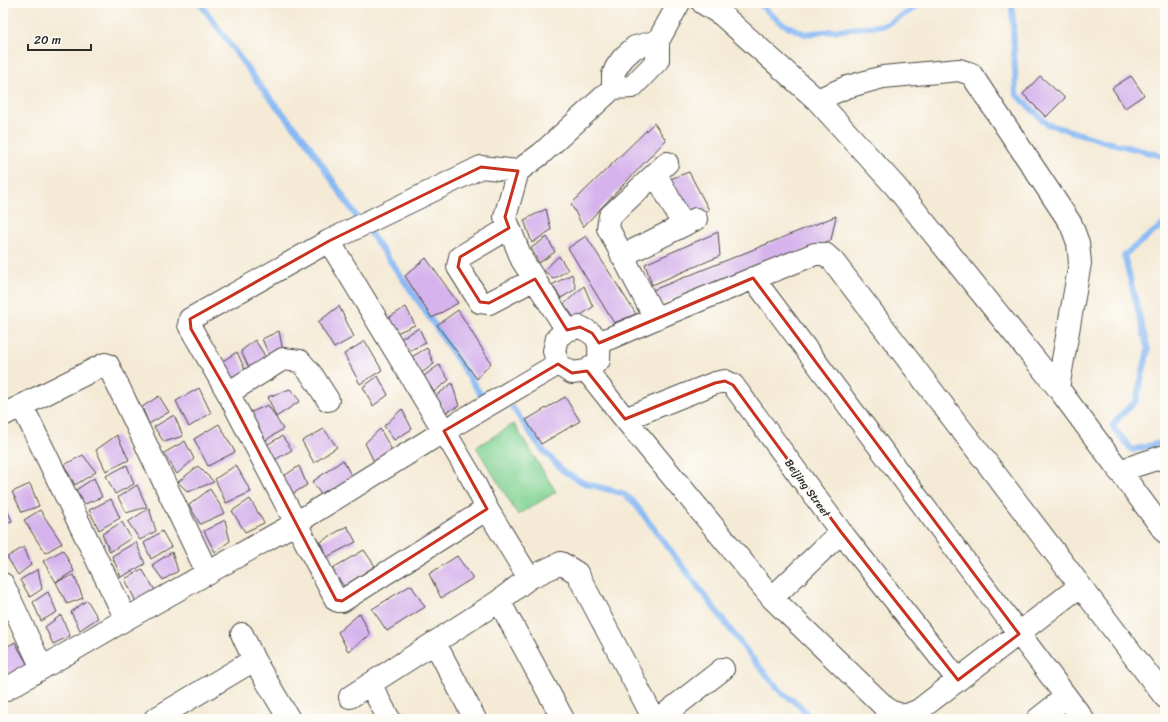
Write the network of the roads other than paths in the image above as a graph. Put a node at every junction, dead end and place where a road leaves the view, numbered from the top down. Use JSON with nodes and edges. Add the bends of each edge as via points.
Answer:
{"nodes":[{"id":1,"x":679,"y":3,"type":"edge"},
{"id":2,"x":704,"y":3,"type":"edge"},
{"id":3,"x":817,"y":100,"type":"junction"},
{"id":4,"x":518,"y":170,"type":"junction"},
{"id":5,"x":509,"y":228,"type":"junction"},
{"id":6,"x":329,"y":241,"type":"junction"},
{"id":7,"x":622,"y":256,"type":"junction"},
{"id":8,"x":753,"y":278,"type":"junction"},
{"id":9,"x":535,"y":279,"type":"junction"},
{"id":10,"x":655,"y":318,"type":"junction"},
{"id":11,"x":567,"y":330,"type":"junction"},
{"id":12,"x":599,"y":344,"type":"junction"},
{"id":13,"x":558,"y":364,"type":"junction"},
{"id":14,"x":587,"y":371,"type":"junction"},
{"id":15,"x":1058,"y":388,"type":"junction"},
{"id":16,"x":228,"y":393,"type":"junction"},
{"id":17,"x":328,"y":400,"type":"dead end"},
{"id":18,"x":12,"y":411,"type":"edge"},
{"id":19,"x":625,"y":419,"type":"junction"},
{"id":20,"x":444,"y":431,"type":"junction"},
{"id":21,"x":1165,"y":456,"type":"edge"},
{"id":22,"x":1120,"y":471,"type":"junction"},
{"id":23,"x":487,"y":509,"type":"junction"},
{"id":24,"x":296,"y":523,"type":"junction"},
{"id":25,"x":841,"y":532,"type":"junction"},
{"id":26,"x":1165,"y":532,"type":"edge"},
{"id":27,"x":208,"y":574,"type":"junction"},
{"id":28,"x":529,"y":578,"type":"junction"},
{"id":29,"x":3,"y":584,"type":"edge"},
{"id":30,"x":1080,"y":586,"type":"junction"},
{"id":31,"x":772,"y":598,"type":"junction"},
{"id":32,"x":499,"y":601,"type":"junction"},
{"id":33,"x":126,"y":619,"type":"junction"},
{"id":34,"x":242,"y":634,"type":"dead end"},
{"id":35,"x":1019,"y":634,"type":"junction"},
{"id":36,"x":435,"y":643,"type":"junction"},
{"id":37,"x":254,"y":660,"type":"junction"},
{"id":38,"x":42,"y":668,"type":"junction"},
{"id":39,"x":723,"y":669,"type":"dead end"},
{"id":40,"x":958,"y":680,"type":"junction"},
{"id":41,"x":370,"y":684,"type":"junction"},
{"id":42,"x":3,"y":691,"type":"edge"},
{"id":43,"x":350,"y":697,"type":"dead end"},
{"id":44,"x":1066,"y":697,"type":"junction"},
{"id":45,"x":1165,"y":697,"type":"edge"},
{"id":46,"x":155,"y":719,"type":"edge"},
{"id":47,"x":289,"y":719,"type":"edge"},
{"id":48,"x":389,"y":719,"type":"edge"},
{"id":49,"x":475,"y":719,"type":"edge"},
{"id":50,"x":563,"y":719,"type":"edge"},
{"id":51,"x":654,"y":719,"type":"edge"},
{"id":52,"x":659,"y":719,"type":"edge"},
{"id":53,"x":1038,"y":719,"type":"edge"},
{"id":54,"x":1083,"y":719,"type":"edge"}],
"edges":[{"from":1,"to":4,"type":"street","via":[[658,41],[635,47],[623,58],[613,75],[614,88],[541,154]]},
{"from":2,"to":3,"type":"street","via":[[722,15]]},
{"from":3,"to":15,"type":"street","via":[[896,187]]},
{"from":3,"to":15,"type":"street","via":[[847,87],[883,77],[959,70],[971,74],[1071,224],[1078,244],[1080,263]]},
{"from":4,"to":5,"type":"street","via":[[505,217]]},
{"from":4,"to":6,"type":"street","via":[[480,167]]},
{"from":5,"to":9,"type":"street","via":[[522,260]]},
{"from":5,"to":9,"type":"street","via":[[460,257],[458,267],[480,302],[489,302]]},
{"from":6,"to":16,"type":"street","via":[[190,319],[191,329]]},
{"from":6,"to":20,"type":"street"},
{"from":7,"to":7,"type":"street","via":[[608,228],[610,216],[662,168],[690,222]]},
{"from":7,"to":10,"type":"street"},
{"from":8,"to":10,"type":"street"},
{"from":8,"to":30,"type":"street","via":[[815,254],[824,254],[833,261]]},
{"from":8,"to":35,"type":"street"},
{"from":9,"to":11,"type":"street"},
{"from":10,"to":12,"type":"street"},
{"from":11,"to":12,"type":"street","via":[[580,328],[592,333]]},
{"from":11,"to":13,"type":"street","via":[[557,338],[554,351]]},
{"from":12,"to":14,"type":"street","via":[[599,360]]},
{"from":13,"to":14,"type":"street","via":[[572,373]]},
{"from":13,"to":20,"type":"street"},
{"from":14,"to":19,"type":"street"},
{"from":15,"to":22,"type":"street"},
{"from":16,"to":17,"type":"street","via":[[283,359],[300,361]]},
{"from":16,"to":24,"type":"street"},
{"from":18,"to":27,"type":"street","via":[[105,364],[108,365]]},
{"from":18,"to":33,"type":"street"},
{"from":19,"to":25,"type":"street","name":"Beijing Street","via":[[715,383],[725,381],[733,385]]},
{"from":19,"to":31,"type":"street"},
{"from":20,"to":23,"type":"street"},
{"from":20,"to":24,"type":"street"},
{"from":21,"to":22,"type":"street"},
{"from":22,"to":26,"type":"street"},
{"from":23,"to":24,"type":"street","via":[[338,601]]},
{"from":23,"to":28,"type":"street"},
{"from":24,"to":27,"type":"street"},
{"from":25,"to":31,"type":"street"},
{"from":25,"to":40,"type":"street","name":"Beijing Street"},
{"from":27,"to":33,"type":"street"},
{"from":28,"to":32,"type":"street"},
{"from":28,"to":51,"type":"street","via":[[561,564],[577,573]]},
{"from":29,"to":38,"type":"street"},
{"from":30,"to":35,"type":"street"},
{"from":30,"to":45,"type":"street"},
{"from":31,"to":40,"type":"street","via":[[889,710],[905,716],[919,710]]},
{"from":32,"to":36,"type":"street"},
{"from":32,"to":50,"type":"street"},
{"from":33,"to":38,"type":"street"},
{"from":34,"to":37,"type":"street"},
{"from":35,"to":40,"type":"street"},
{"from":35,"to":44,"type":"street"},
{"from":36,"to":41,"type":"street"},
{"from":36,"to":49,"type":"street"},
{"from":37,"to":46,"type":"street"},
{"from":37,"to":47,"type":"street"},
{"from":38,"to":42,"type":"street"},
{"from":39,"to":52,"type":"street"},
{"from":41,"to":43,"type":"street"},
{"from":41,"to":48,"type":"street"},
{"from":44,"to":53,"type":"street"},
{"from":44,"to":54,"type":"street"}]}
